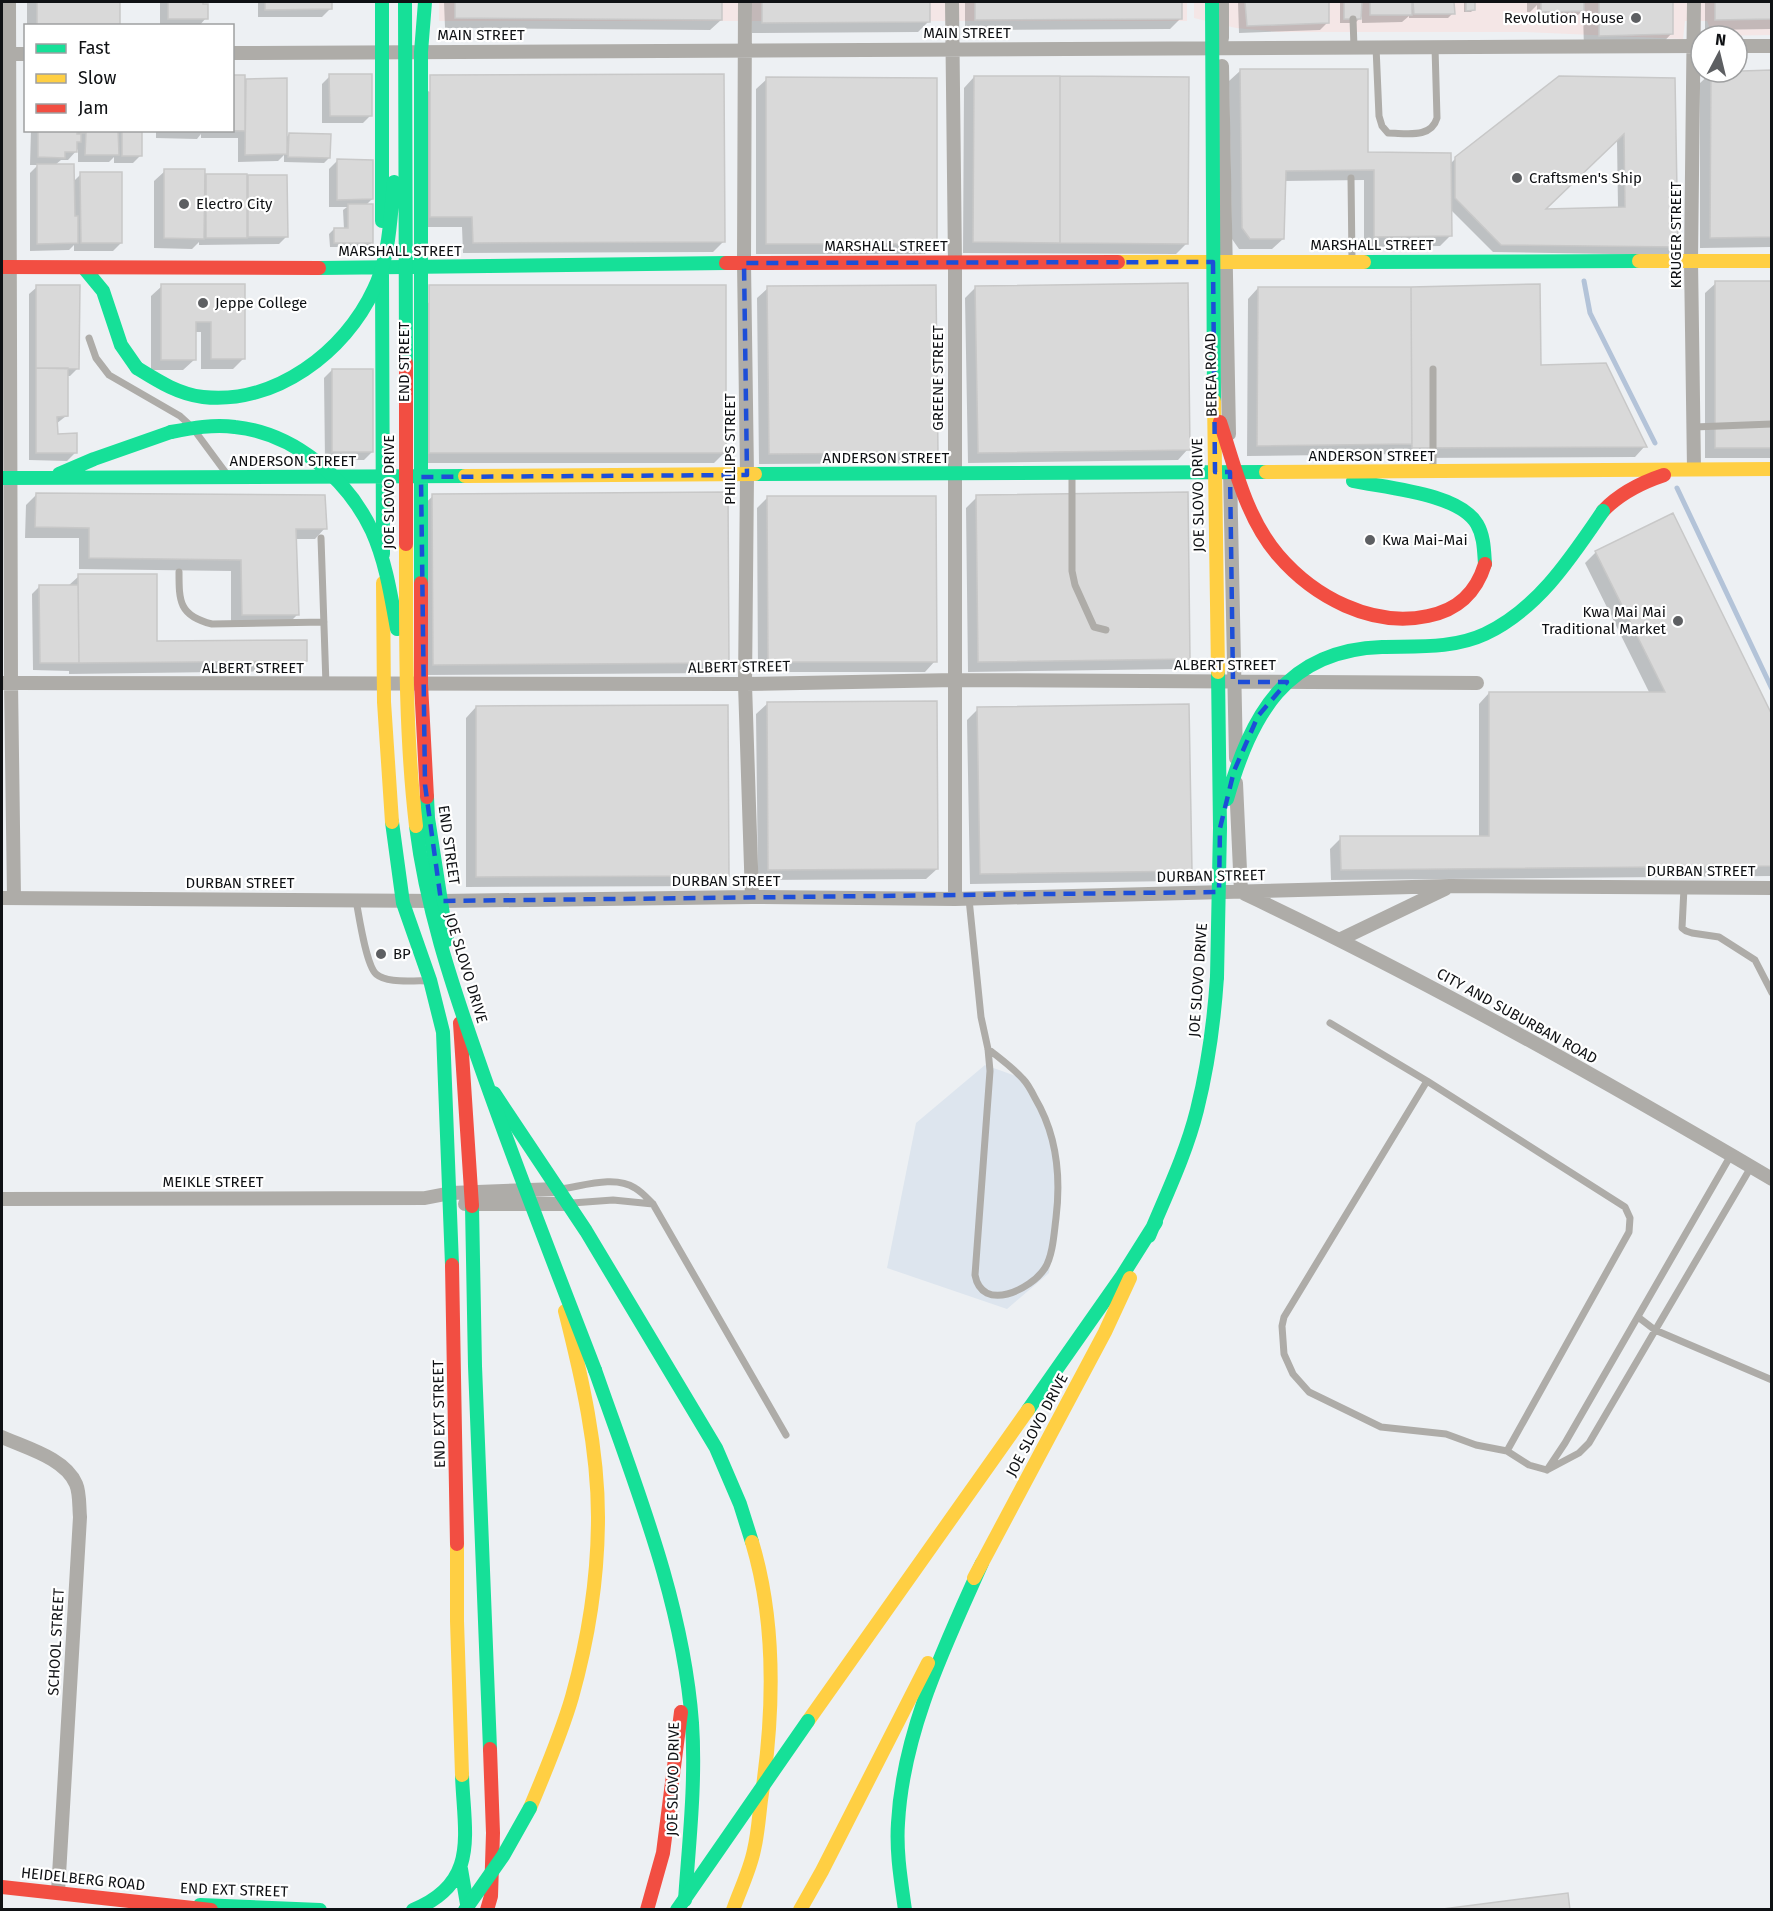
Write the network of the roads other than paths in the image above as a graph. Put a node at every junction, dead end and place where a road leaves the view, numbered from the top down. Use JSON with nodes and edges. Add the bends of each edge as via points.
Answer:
{"nodes":[{"id":1,"x":9,"y":2,"type":"edge"},
{"id":2,"x":382,"y":2,"type":"edge"},
{"id":3,"x":405,"y":2,"type":"edge"},
{"id":4,"x":424,"y":2,"type":"edge"},
{"id":5,"x":745,"y":2,"type":"edge"},
{"id":6,"x":952,"y":2,"type":"edge"},
{"id":7,"x":1212,"y":2,"type":"edge"},
{"id":8,"x":1222,"y":2,"type":"edge"},
{"id":9,"x":1694,"y":2,"type":"edge"},
{"id":10,"x":1353,"y":19,"type":"dead end"},
{"id":11,"x":1696,"y":24,"type":"edge"},
{"id":12,"x":1689,"y":46,"type":"edge"},
{"id":13,"x":1749,"y":46,"type":"edge"},
{"id":14,"x":1772,"y":46,"type":"edge"},
{"id":15,"x":1222,"y":47,"type":"junction"},
{"id":16,"x":1354,"y":47,"type":"junction"},
{"id":17,"x":1376,"y":47,"type":"junction"},
{"id":18,"x":1435,"y":47,"type":"junction"},
{"id":19,"x":746,"y":50,"type":"junction"},
{"id":20,"x":951,"y":50,"type":"junction"},
{"id":21,"x":382,"y":51,"type":"junction"},
{"id":22,"x":234,"y":52,"type":"edge"},
{"id":23,"x":421,"y":52,"type":"junction"},
{"id":24,"x":5,"y":54,"type":"edge"},
{"id":25,"x":24,"y":54,"type":"edge"},
{"id":26,"x":1697,"y":84,"type":"edge"},
{"id":27,"x":405,"y":96,"type":"junction"},
{"id":28,"x":1351,"y":178,"type":"dead end"},
{"id":29,"x":1691,"y":260,"type":"junction"},
{"id":30,"x":1772,"y":261,"type":"edge"},
{"id":31,"x":955,"y":262,"type":"junction"},
{"id":32,"x":1225,"y":262,"type":"junction"},
{"id":33,"x":1352,"y":262,"type":"junction"},
{"id":34,"x":744,"y":263,"type":"junction"},
{"id":35,"x":6,"y":266,"type":"edge"},
{"id":36,"x":84,"y":268,"type":"junction"},
{"id":37,"x":382,"y":268,"type":"junction"},
{"id":38,"x":420,"y":268,"type":"junction"},
{"id":39,"x":89,"y":338,"type":"dead end"},
{"id":40,"x":1434,"y":369,"type":"dead end"},
{"id":41,"x":1214,"y":401,"type":"junction"},
{"id":42,"x":1772,"y":424,"type":"edge"},
{"id":43,"x":1694,"y":427,"type":"junction"},
{"id":44,"x":1679,"y":469,"type":"junction"},
{"id":45,"x":1694,"y":469,"type":"junction"},
{"id":46,"x":1772,"y":470,"type":"edge"},
{"id":47,"x":1433,"y":471,"type":"junction"},
{"id":48,"x":1230,"y":472,"type":"junction"},
{"id":49,"x":1072,"y":473,"type":"junction"},
{"id":50,"x":1317,"y":473,"type":"junction"},
{"id":51,"x":955,"y":474,"type":"junction"},
{"id":52,"x":747,"y":475,"type":"junction"},
{"id":53,"x":229,"y":477,"type":"junction"},
{"id":54,"x":383,"y":477,"type":"junction"},
{"id":55,"x":421,"y":477,"type":"junction"},
{"id":56,"x":6,"y":478,"type":"edge"},
{"id":57,"x":51,"y":478,"type":"junction"},
{"id":58,"x":321,"y":538,"type":"dead end"},
{"id":59,"x":179,"y":572,"type":"dead end"},
{"id":60,"x":324,"y":622,"type":"junction"},
{"id":61,"x":1106,"y":630,"type":"dead end"},
{"id":62,"x":955,"y":680,"type":"junction"},
{"id":63,"x":1233,"y":682,"type":"junction"},
{"id":64,"x":6,"y":683,"type":"edge"},
{"id":65,"x":1477,"y":683,"type":"dead end"},
{"id":66,"x":421,"y":684,"type":"junction"},
{"id":67,"x":745,"y":684,"type":"junction"},
{"id":68,"x":326,"y":685,"type":"junction"},
{"id":69,"x":383,"y":685,"type":"junction"},
{"id":70,"x":406,"y":689,"type":"junction"},
{"id":71,"x":1220,"y":828,"type":"junction"},
{"id":72,"x":1450,"y":886,"type":"junction"},
{"id":73,"x":1684,"y":888,"type":"junction"},
{"id":74,"x":1772,"y":888,"type":"edge"},
{"id":75,"x":1240,"y":892,"type":"junction"},
{"id":76,"x":752,"y":897,"type":"junction"},
{"id":77,"x":8,"y":898,"type":"edge"},
{"id":78,"x":962,"y":899,"type":"junction"},
{"id":79,"x":356,"y":900,"type":"junction"},
{"id":80,"x":402,"y":901,"type":"junction"},
{"id":81,"x":441,"y":901,"type":"junction"},
{"id":82,"x":1341,"y":939,"type":"junction"},
{"id":83,"x":431,"y":981,"type":"junction"},
{"id":84,"x":1772,"y":993,"type":"edge"},
{"id":85,"x":1330,"y":1023,"type":"dead end"},
{"id":86,"x":464,"y":1048,"type":"junction"},
{"id":87,"x":988,"y":1049,"type":"junction"},
{"id":88,"x":1427,"y":1081,"type":"junction"},
{"id":89,"x":1731,"y":1155,"type":"junction"},
{"id":90,"x":1751,"y":1167,"type":"junction"},
{"id":91,"x":1772,"y":1179,"type":"edge"},
{"id":92,"x":558,"y":1189,"type":"junction"},
{"id":93,"x":472,"y":1198,"type":"junction"},
{"id":94,"x":2,"y":1199,"type":"edge"},
{"id":95,"x":451,"y":1199,"type":"junction"},
{"id":96,"x":568,"y":1204,"type":"junction"},
{"id":97,"x":653,"y":1204,"type":"junction"},
{"id":98,"x":1156,"y":1222,"type":"junction"},
{"id":99,"x":545,"y":1237,"type":"junction"},
{"id":100,"x":1638,"y":1317,"type":"junction"},
{"id":101,"x":1655,"y":1330,"type":"junction"},
{"id":102,"x":1772,"y":1380,"type":"edge"},
{"id":103,"x":786,"y":1435,"type":"dead end"},
{"id":104,"x":2,"y":1437,"type":"edge"},
{"id":105,"x":1507,"y":1451,"type":"junction"},
{"id":106,"x":1547,"y":1470,"type":"junction"},
{"id":107,"x":982,"y":1563,"type":"junction"},
{"id":108,"x":685,"y":1675,"type":"junction"},
{"id":109,"x":461,"y":1869,"type":"junction"},
{"id":110,"x":822,"y":1871,"type":"junction"},
{"id":111,"x":2,"y":1887,"type":"edge"},
{"id":112,"x":58,"y":1892,"type":"junction"},
{"id":113,"x":161,"y":1904,"type":"junction"},
{"id":114,"x":211,"y":1910,"type":"edge"},
{"id":115,"x":320,"y":1910,"type":"edge"},
{"id":116,"x":413,"y":1910,"type":"edge"},
{"id":117,"x":467,"y":1910,"type":"edge"},
{"id":118,"x":487,"y":1910,"type":"edge"},
{"id":119,"x":648,"y":1910,"type":"edge"},
{"id":120,"x":677,"y":1910,"type":"edge"},
{"id":121,"x":684,"y":1910,"type":"edge"},
{"id":122,"x":733,"y":1910,"type":"edge"},
{"id":123,"x":800,"y":1910,"type":"edge"},
{"id":124,"x":807,"y":1910,"type":"edge"},
{"id":125,"x":905,"y":1910,"type":"edge"}],
"edges":[{"from":1,"to":24,"type":"street"},
{"from":2,"to":21,"type":"main road","name":"END STREET"},
{"from":3,"to":27,"type":"main road","name":"JOE SLOVO DRIVE","bridge":true},
{"from":4,"to":23,"type":"main road","name":"END STREET"},
{"from":5,"to":19,"type":"street","name":"PHILLIPS STREET"},
{"from":6,"to":20,"type":"street","name":"GREENE STREET"},
{"from":7,"to":41,"type":"main road","name":"JOE SLOVO DRIVE","bridge":true},
{"from":8,"to":15,"type":"street","name":"BEREA ROAD"},
{"from":9,"to":11,"type":"street","name":"KRUGER STREET"},
{"from":10,"to":16,"type":"lane"},
{"from":12,"to":18,"type":"street","name":"MAIN STREET"},
{"from":13,"to":14,"type":"street"},
{"from":15,"to":16,"type":"street","name":"MAIN STREET"},
{"from":15,"to":20,"type":"street","name":"MAIN STREET"},
{"from":15,"to":32,"type":"street","name":"BEREA ROAD"},
{"from":16,"to":17,"type":"street","name":"MAIN STREET"},
{"from":17,"to":18,"type":"street","name":"MAIN STREET"},
{"from":17,"to":18,"type":"lane","via":[[1379,116],[1388,133],[1426,132],[1435,127]]},
{"from":19,"to":20,"type":"street","name":"MAIN STREET"},
{"from":19,"to":23,"type":"street","name":"MAIN STREET"},
{"from":19,"to":34,"type":"street","name":"PHILLIPS STREET"},
{"from":20,"to":31,"type":"street","name":"GREENE STREET"},
{"from":21,"to":22,"type":"street","name":"MAIN STREET"},
{"from":21,"to":23,"type":"street","name":"MAIN STREET"},
{"from":21,"to":37,"type":"main road","name":"END STREET"},
{"from":23,"to":38,"type":"main road","name":"END STREET"},
{"from":24,"to":25,"type":"street"},
{"from":24,"to":35,"type":"street"},
{"from":26,"to":29,"type":"street","name":"KRUGER STREET"},
{"from":27,"to":36,"type":"main road","bridge":true,"via":[[382,265],[374,290],[331,349],[285,383],[232,397],[208,398],[186,395],[151,380],[121,345],[103,291]]},
{"from":27,"to":70,"type":"main road","name":"JOE SLOVO DRIVE","bridge":true},
{"from":28,"to":33,"type":"lane"},
{"from":29,"to":30,"type":"main road","name":"MARSHALL STREET"},
{"from":29,"to":33,"type":"main road","name":"MARSHALL STREET"},
{"from":29,"to":43,"type":"street","name":"KRUGER STREET"},
{"from":31,"to":32,"type":"main road","name":"MARSHALL STREET"},
{"from":31,"to":34,"type":"main road","name":"MARSHALL STREET"},
{"from":31,"to":51,"type":"street","name":"GREENE STREET"},
{"from":32,"to":33,"type":"main road","name":"MARSHALL STREET"},
{"from":32,"to":48,"type":"street","name":"BEREA ROAD"},
{"from":34,"to":38,"type":"main road","name":"MARSHALL STREET"},
{"from":34,"to":52,"type":"street","name":"PHILLIPS STREET"},
{"from":35,"to":36,"type":"main road","name":"MARSHALL STREET"},
{"from":35,"to":56,"type":"street"},
{"from":36,"to":37,"type":"main road","name":"MARSHALL STREET"},
{"from":37,"to":38,"type":"main road","name":"MARSHALL STREET"},
{"from":37,"to":54,"type":"main road","name":"END STREET"},
{"from":38,"to":55,"type":"main road","name":"END STREET"},
{"from":39,"to":53,"type":"lane","via":[[102,368],[180,416]]},
{"from":40,"to":47,"type":"lane"},
{"from":41,"to":50,"type":"main road","bridge":true,"via":[[1248,506],[1263,534],[1278,555],[1321,592],[1376,616],[1402,619],[1429,617],[1461,604],[1474,591],[1485,564],[1485,546],[1475,520],[1462,508],[1438,499]]},
{"from":41,"to":71,"type":"main road","name":"JOE SLOVO DRIVE","bridge":true},
{"from":42,"to":43,"type":"lane"},
{"from":43,"to":45,"type":"street","name":"KRUGER STREET"},
{"from":44,"to":45,"type":"main road","name":"ANDERSON STREET"},
{"from":44,"to":47,"type":"main road","name":"ANDERSON STREET"},
{"from":44,"to":71,"type":"main road","bridge":true,"via":[[1634,485],[1613,499],[1533,603],[1506,623],[1483,635],[1438,646],[1349,651],[1327,657],[1288,682],[1274,694],[1244,741]]},
{"from":45,"to":46,"type":"main road","name":"ANDERSON STREET"},
{"from":47,"to":50,"type":"main road","name":"ANDERSON STREET"},
{"from":48,"to":49,"type":"main road","name":"ANDERSON STREET"},
{"from":48,"to":50,"type":"main road","name":"ANDERSON STREET"},
{"from":48,"to":63,"type":"street","name":"BEREA ROAD"},
{"from":49,"to":51,"type":"main road","name":"ANDERSON STREET"},
{"from":49,"to":61,"type":"lane","via":[[1075,585],[1094,627]]},
{"from":51,"to":52,"type":"main road","name":"ANDERSON STREET"},
{"from":51,"to":62,"type":"street","name":"GREENE STREET"},
{"from":52,"to":55,"type":"main road","name":"ANDERSON STREET"},
{"from":52,"to":67,"type":"street","name":"PHILLIPS STREET"},
{"from":53,"to":54,"type":"main road","name":"ANDERSON STREET"},
{"from":53,"to":57,"type":"main road","name":"ANDERSON STREET"},
{"from":54,"to":55,"type":"main road","name":"ANDERSON STREET"},
{"from":54,"to":69,"type":"main road","name":"END STREET"},
{"from":55,"to":66,"type":"main road","name":"END STREET"},
{"from":56,"to":57,"type":"main road","name":"ANDERSON STREET"},
{"from":56,"to":64,"type":"street"},
{"from":57,"to":70,"type":"main road","bridge":true,"via":[[171,432],[212,427],[244,428],[313,458],[340,483],[372,531],[387,574]]},
{"from":58,"to":60,"type":"lane"},
{"from":59,"to":60,"type":"lane","via":[[182,606],[199,621]]},
{"from":60,"to":68,"type":"lane"},
{"from":62,"to":63,"type":"street","name":"ALBERT STREET"},
{"from":62,"to":67,"type":"street","name":"ALBERT STREET"},
{"from":62,"to":78,"type":"street","name":"GREENE STREET"},
{"from":63,"to":65,"type":"street","name":"ALBERT STREET"},
{"from":63,"to":75,"type":"street","name":"BEREA ROAD"},
{"from":64,"to":68,"type":"street","name":"ALBERT STREET"},
{"from":64,"to":77,"type":"street"},
{"from":66,"to":67,"type":"street","name":"ALBERT STREET"},
{"from":66,"to":69,"type":"street","name":"ALBERT STREET"},
{"from":66,"to":81,"type":"main road","name":"END STREET","via":[[428,818]]},
{"from":67,"to":76,"type":"street","name":"PHILLIPS STREET"},
{"from":68,"to":69,"type":"street","name":"ALBERT STREET"},
{"from":69,"to":80,"type":"main road","name":"END STREET","via":[[388,801]]},
{"from":70,"to":99,"type":"main road","name":"JOE SLOVO DRIVE","bridge":true,"via":[[421,868],[435,926],[482,1069]]},
{"from":71,"to":98,"type":"main road","name":"JOE SLOVO DRIVE","bridge":true,"via":[[1214,1024],[1197,1111]]},
{"from":72,"to":73,"type":"street","name":"DURBAN STREET"},
{"from":72,"to":75,"type":"street","name":"DURBAN STREET"},
{"from":72,"to":82,"type":"street","name":"DURBAN STREET"},
{"from":73,"to":74,"type":"street","name":"DURBAN STREET"},
{"from":73,"to":84,"type":"lane","via":[[1682,928],[1719,937],[1755,960]]},
{"from":75,"to":78,"type":"street","name":"DURBAN STREET"},
{"from":75,"to":82,"type":"street","name":"CITY AND SUBURBAN ROAD"},
{"from":76,"to":78,"type":"street","name":"DURBAN STREET"},
{"from":76,"to":81,"type":"street","name":"DURBAN STREET"},
{"from":77,"to":79,"type":"street","name":"DURBAN STREET"},
{"from":78,"to":87,"type":"lane"},
{"from":79,"to":80,"type":"street","name":"DURBAN STREET"},
{"from":79,"to":83,"type":"lane","via":[[370,966],[377,975],[392,980]]},
{"from":80,"to":81,"type":"street","name":"DURBAN STREET"},
{"from":80,"to":83,"type":"main road","name":"END EXT STREET"},
{"from":81,"to":86,"type":"main road"},
{"from":82,"to":89,"type":"street","name":"CITY AND SUBURBAN ROAD"},
{"from":83,"to":95,"type":"main road","name":"END EXT STREET","via":[[445,1046]]},
{"from":85,"to":88,"type":"lane"},
{"from":86,"to":92,"type":"main road"},
{"from":86,"to":93,"type":"main road"},
{"from":87,"to":87,"type":"lane","via":[[989,1096],[975,1275],[981,1290],[994,1296],[1017,1291],[1033,1282],[1046,1266],[1059,1194],[1054,1144],[1044,1114],[1024,1079]]},
{"from":88,"to":105,"type":"lane","via":[[1629,1213],[1629,1232]]},
{"from":88,"to":105,"type":"lane","via":[[1284,1317],[1284,1354],[1293,1374],[1309,1392],[1355,1416],[1381,1427],[1446,1434]]},
{"from":89,"to":90,"type":"street","name":"CITY AND SUBURBAN ROAD"},
{"from":89,"to":100,"type":"lane"},
{"from":90,"to":91,"type":"street","name":"CITY AND SUBURBAN ROAD"},
{"from":90,"to":101,"type":"lane"},
{"from":92,"to":93,"type":"street"},
{"from":92,"to":96,"type":"main road"},
{"from":92,"to":97,"type":"lane","via":[[607,1182],[623,1184],[634,1187]]},
{"from":93,"to":95,"type":"street","name":"MEIKLE STREET"},
{"from":93,"to":96,"type":"street"},
{"from":93,"to":118,"type":"main road","via":[[494,1833]]},
{"from":94,"to":95,"type":"street","name":"MEIKLE STREET"},
{"from":95,"to":109,"type":"main road","name":"END EXT STREET","via":[[457,1621],[465,1849]]},
{"from":96,"to":97,"type":"lane","via":[[612,1200]]},
{"from":96,"to":122,"type":"main road","via":[[717,1448],[740,1503],[758,1562],[766,1606],[772,1698],[768,1755],[753,1851]]},
{"from":97,"to":103,"type":"lane"},
{"from":98,"to":107,"type":"main road","name":"JOE SLOVO DRIVE","via":[[1105,1332]]},
{"from":98,"to":120,"type":"main road","bridge":true,"via":[[1043,1390]]},
{"from":99,"to":108,"type":"main road","name":"JOE SLOVO DRIVE","bridge":true,"via":[[656,1541],[680,1636]]},
{"from":99,"to":117,"type":"main road","bridge":true,"via":[[576,1352],[587,1412],[597,1496],[591,1605],[576,1681],[555,1748],[530,1808]]},
{"from":100,"to":101,"type":"lane"},
{"from":100,"to":106,"type":"lane"},
{"from":101,"to":102,"type":"lane"},
{"from":101,"to":106,"type":"lane","via":[[1588,1443],[1580,1453]]},
{"from":104,"to":112,"type":"street","name":"SCHOOL STREET","via":[[60,1463],[77,1486],[80,1517]]},
{"from":105,"to":106,"type":"lane","via":[[1529,1465]]},
{"from":107,"to":110,"type":"main road","name":"JOE SLOVO DRIVE"},
{"from":107,"to":125,"type":"main road","via":[[911,1737],[898,1824]]},
{"from":108,"to":119,"type":"main road","via":[[663,1853]]},
{"from":108,"to":121,"type":"main road","name":"JOE SLOVO DRIVE","via":[[692,1723],[693,1781]]},
{"from":109,"to":116,"type":"main road","name":"END EXT STREET","via":[[445,1892]]},
{"from":109,"to":117,"type":"main road"},
{"from":110,"to":123,"type":"main road"},
{"from":110,"to":124,"type":"main road"},
{"from":111,"to":112,"type":"main road","name":"HEIDELBERG ROAD"},
{"from":112,"to":113,"type":"main road","name":"HEIDELBERG ROAD"},
{"from":113,"to":114,"type":"main road","name":"END EXT STREET"},
{"from":113,"to":115,"type":"main road","name":"END EXT STREET"}]}
